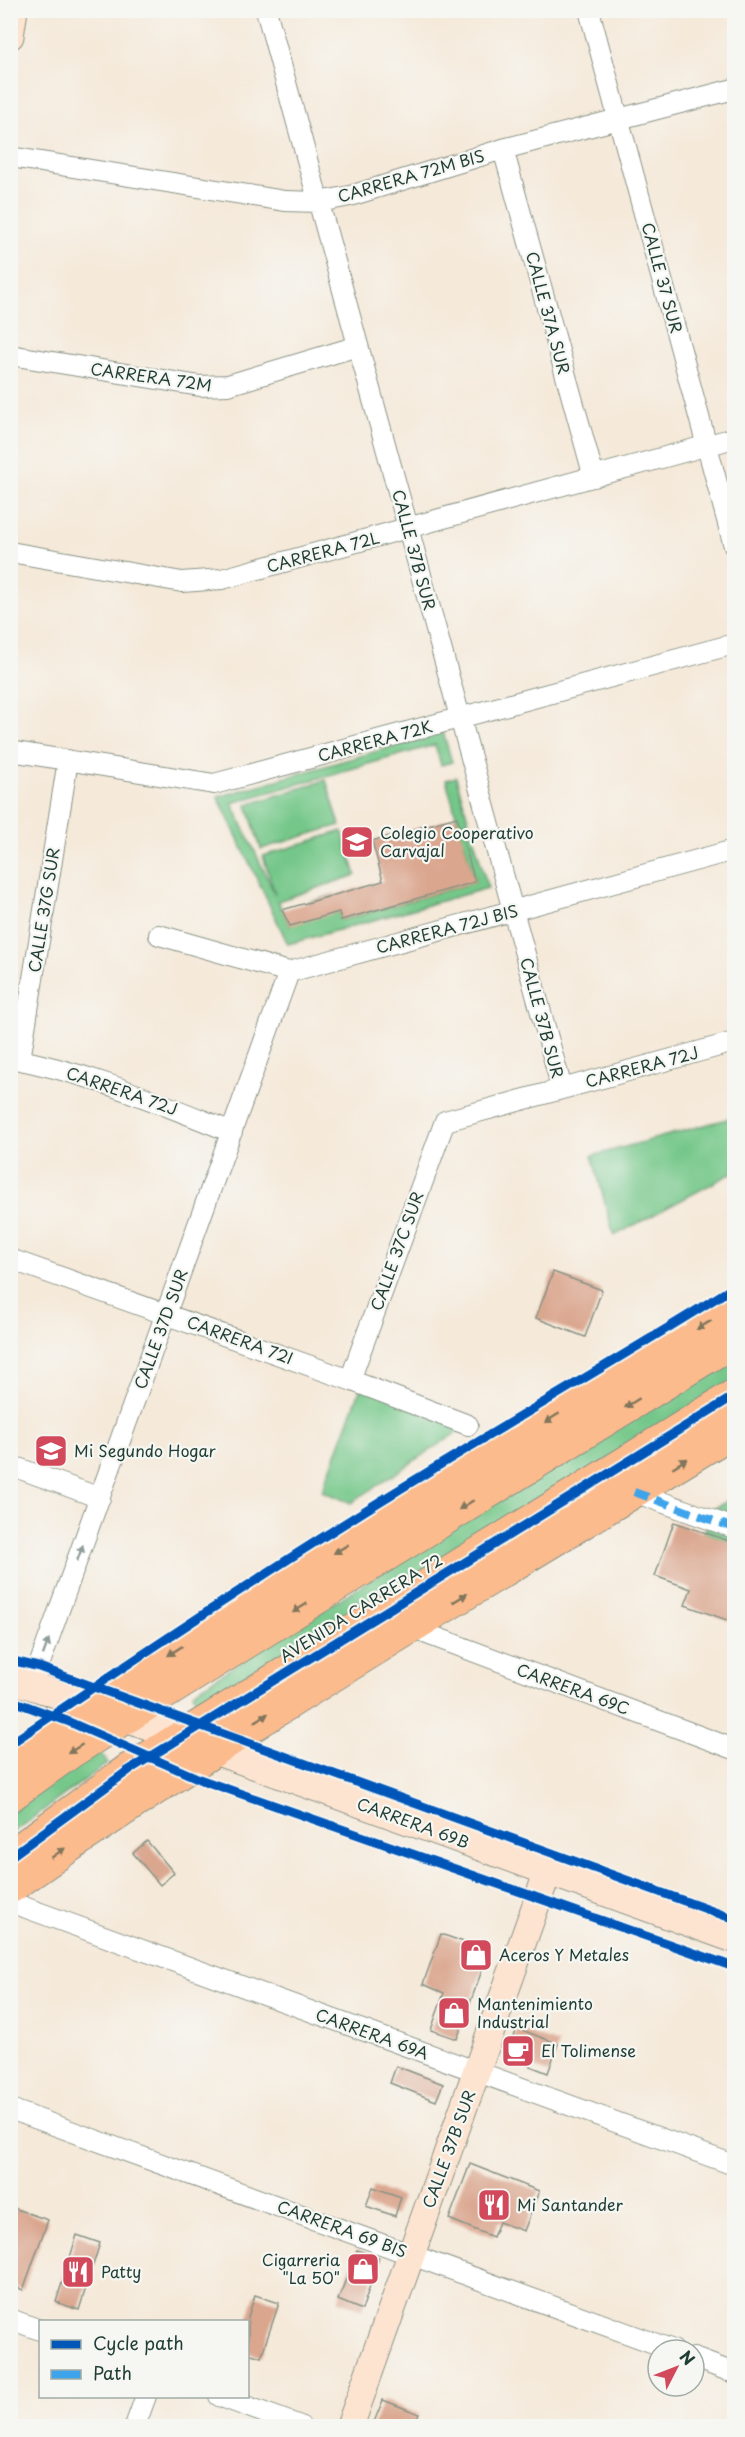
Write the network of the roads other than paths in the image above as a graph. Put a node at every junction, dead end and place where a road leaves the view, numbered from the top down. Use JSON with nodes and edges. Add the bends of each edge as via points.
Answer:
{"nodes":[{"id":1,"x":14,"y":10,"type":"edge"},
{"id":2,"x":266,"y":10,"type":"edge"},
{"id":3,"x":589,"y":10,"type":"edge"},
{"id":4,"x":10,"y":36,"type":"edge"},
{"id":5,"x":735,"y":89,"type":"edge"},
{"id":6,"x":619,"y":119,"type":"junction"},
{"id":7,"x":503,"y":149,"type":"junction"},
{"id":8,"x":10,"y":157,"type":"edge"},
{"id":9,"x":318,"y":202,"type":"junction"},
{"id":10,"x":358,"y":346,"type":"junction"},
{"id":11,"x":10,"y":355,"type":"edge"},
{"id":12,"x":735,"y":438,"type":"edge"},
{"id":13,"x":707,"y":446,"type":"junction"},
{"id":14,"x":594,"y":477,"type":"junction"},
{"id":15,"x":408,"y":528,"type":"junction"},
{"id":16,"x":735,"y":546,"type":"edge"},
{"id":17,"x":10,"y":552,"type":"edge"},
{"id":18,"x":735,"y":644,"type":"edge"},
{"id":19,"x":460,"y":718,"type":"junction"},
{"id":20,"x":10,"y":751,"type":"edge"},
{"id":21,"x":68,"y":760,"type":"junction"},
{"id":22,"x":735,"y":850,"type":"edge"},
{"id":23,"x":513,"y":910,"type":"junction"},
{"id":24,"x":159,"y":935,"type":"dead end"},
{"id":25,"x":289,"y":972,"type":"junction"},
{"id":26,"x":735,"y":1042,"type":"edge"},
{"id":27,"x":15,"y":1059,"type":"edge"},
{"id":28,"x":562,"y":1089,"type":"junction"},
{"id":29,"x":445,"y":1121,"type":"joint"},
{"id":30,"x":232,"y":1132,"type":"junction"},
{"id":31,"x":10,"y":1259,"type":"edge"},
{"id":32,"x":735,"y":1307,"type":"edge"},
{"id":33,"x":166,"y":1314,"type":"junction"},
{"id":34,"x":735,"y":1340,"type":"edge"},
{"id":35,"x":700,"y":1361,"type":"junction"},
{"id":36,"x":621,"y":1376,"type":"junction"},
{"id":37,"x":350,"y":1380,"type":"junction"},
{"id":38,"x":735,"y":1396,"type":"edge"},
{"id":39,"x":468,"y":1425,"type":"dead end"},
{"id":40,"x":735,"y":1430,"type":"edge"},
{"id":41,"x":10,"y":1465,"type":"edge"},
{"id":42,"x":634,"y":1492,"type":"junction"},
{"id":43,"x":100,"y":1498,"type":"junction"},
{"id":44,"x":735,"y":1528,"type":"edge"},
{"id":45,"x":411,"y":1628,"type":"junction"},
{"id":46,"x":21,"y":1682,"type":"edge"},
{"id":47,"x":92,"y":1706,"type":"junction"},
{"id":48,"x":125,"y":1718,"type":"junction"},
{"id":49,"x":180,"y":1738,"type":"junction"},
{"id":50,"x":735,"y":1749,"type":"edge"},
{"id":51,"x":212,"y":1750,"type":"junction"},
{"id":52,"x":10,"y":1760,"type":"edge"},
{"id":53,"x":10,"y":1795,"type":"edge"},
{"id":54,"x":10,"y":1857,"type":"edge"},
{"id":55,"x":548,"y":1871,"type":"junction"},
{"id":56,"x":10,"y":1887,"type":"edge"},
{"id":57,"x":10,"y":1902,"type":"edge"},
{"id":58,"x":735,"y":1939,"type":"edge"},
{"id":59,"x":477,"y":2072,"type":"junction"},
{"id":60,"x":10,"y":2109,"type":"edge"},
{"id":61,"x":735,"y":2165,"type":"edge"},
{"id":62,"x":412,"y":2255,"type":"junction"},
{"id":63,"x":10,"y":2319,"type":"edge"},
{"id":64,"x":39,"y":2330,"type":"edge"},
{"id":65,"x":646,"y":2340,"type":"edge"},
{"id":66,"x":706,"y":2362,"type":"edge"},
{"id":67,"x":735,"y":2373,"type":"edge"},
{"id":68,"x":146,"y":2398,"type":"edge"},
{"id":69,"x":222,"y":2398,"type":"edge"},
{"id":70,"x":135,"y":2427,"type":"edge"},
{"id":71,"x":300,"y":2427,"type":"edge"},
{"id":72,"x":350,"y":2427,"type":"edge"}],
"edges":[{"from":1,"to":4,"type":"street"},
{"from":2,"to":9,"type":"street","name":"CALLE 37B SUR"},
{"from":3,"to":6,"type":"street","name":"CALLE 37 SUR"},
{"from":5,"to":6,"type":"street","name":"CARRERA 72M BIS"},
{"from":6,"to":7,"type":"street","name":"CARRERA 72M BIS"},
{"from":6,"to":13,"type":"street","name":"CALLE 37 SUR"},
{"from":7,"to":9,"type":"street","name":"CARRERA 72M BIS","via":[[350,196]]},
{"from":7,"to":14,"type":"street","name":"CALLE 37A SUR"},
{"from":8,"to":9,"type":"street","name":"CARRERA 72M BIS","via":[[285,201]]},
{"from":9,"to":10,"type":"street","name":"CALLE 37B SUR"},
{"from":10,"to":11,"type":"street","name":"CARRERA 72M","via":[[215,387]]},
{"from":10,"to":15,"type":"street","name":"CALLE 37B SUR"},
{"from":12,"to":13,"type":"street","name":"CARRERA 72L"},
{"from":13,"to":14,"type":"street","name":"CARRERA 72L"},
{"from":13,"to":16,"type":"street","name":"CALLE 37 SUR"},
{"from":14,"to":15,"type":"street","name":"CARRERA 72L"},
{"from":15,"to":17,"type":"street","name":"CARRERA 72L","via":[[205,582],[182,582]]},
{"from":15,"to":19,"type":"street","name":"CALLE 37B SUR"},
{"from":18,"to":19,"type":"street","name":"CARRERA 72K"},
{"from":19,"to":21,"type":"street","name":"CARRERA 72K","via":[[214,784]]},
{"from":19,"to":23,"type":"street","name":"CALLE 37B SUR"},
{"from":20,"to":21,"type":"street","name":"CARRERA 72K"},
{"from":21,"to":27,"type":"street","name":"CALLE 37G SUR"},
{"from":22,"to":23,"type":"street","name":"CARRERA 72J BIS"},
{"from":23,"to":25,"type":"street","name":"CARRERA 72J BIS"},
{"from":23,"to":28,"type":"street","name":"CALLE 37B SUR"},
{"from":24,"to":25,"type":"street"},
{"from":25,"to":30,"type":"street","name":"CALLE 37D SUR"},
{"from":26,"to":28,"type":"street","name":"CARRERA 72J"},
{"from":27,"to":30,"type":"street","name":"CARRERA 72J","via":[[132,1092]]},
{"from":28,"to":29,"type":"street","name":"CARRERA 72J"},
{"from":29,"to":37,"type":"street","name":"CALLE 37C SUR"},
{"from":30,"to":33,"type":"street","name":"CALLE 37D SUR"},
{"from":31,"to":33,"type":"street","name":"CARRERA 72I"},
{"from":32,"to":36,"type":"highway","one_way":true},
{"from":33,"to":37,"type":"street","name":"CARRERA 72I"},
{"from":33,"to":43,"type":"street","name":"CALLE 37D SUR"},
{"from":34,"to":35,"type":"highway","name":"AVENIDA CARRERA 72"},
{"from":35,"to":36,"type":"highway"},
{"from":35,"to":48,"type":"highway","name":"AVENIDA CARRERA 72","one_way":true},
{"from":36,"to":47,"type":"highway","one_way":true},
{"from":37,"to":39,"type":"street","name":"CARRERA 72I"},
{"from":38,"to":49,"type":"highway","name":"AVENIDA CARRERA 72"},
{"from":42,"to":40,"type":"highway","one_way":true},
{"from":41,"to":43,"type":"street"},
{"from":42,"to":44,"type":"street"},
{"from":45,"to":42,"type":"highway","one_way":true},
{"from":46,"to":43,"type":"street","name":"CALLE 37D SUR","one_way":true},
{"from":45,"to":50,"type":"street","name":"CARRERA 69C"},
{"from":51,"to":45,"type":"highway","one_way":true},
{"from":46,"to":47,"type":"street","name":"CARRERA 69B"},
{"from":47,"to":48,"type":"street","name":"CARRERA 69B"},
{"from":47,"to":52,"type":"highway"},
{"from":48,"to":49,"type":"street","name":"CARRERA 69B"},
{"from":48,"to":53,"type":"highway","name":"AVENIDA CARRERA 72","one_way":true},
{"from":49,"to":51,"type":"street","name":"CARRERA 69B"},
{"from":49,"to":54,"type":"highway","name":"AVENIDA CARRERA 72","via":[[129,1770]]},
{"from":51,"to":55,"type":"street","name":"CARRERA 69B"},
{"from":56,"to":51,"type":"highway","one_way":true},
{"from":55,"to":58,"type":"street","name":"CARRERA 69B"},
{"from":55,"to":59,"type":"street","name":"CALLE 37B SUR"},
{"from":57,"to":59,"type":"street","name":"CARRERA 69A"},
{"from":59,"to":61,"type":"street","name":"CARRERA 69A"},
{"from":59,"to":62,"type":"street","name":"CALLE 37B SUR"},
{"from":60,"to":62,"type":"street","name":"CARRERA 69 BIS"},
{"from":62,"to":65,"type":"street","name":"CARRERA 69 BIS"},
{"from":62,"to":72,"type":"street","name":"CALLE 37B SUR"},
{"from":63,"to":64,"type":"street"},
{"from":66,"to":67,"type":"street"},
{"from":68,"to":70,"type":"street"},
{"from":69,"to":71,"type":"street"}]}
